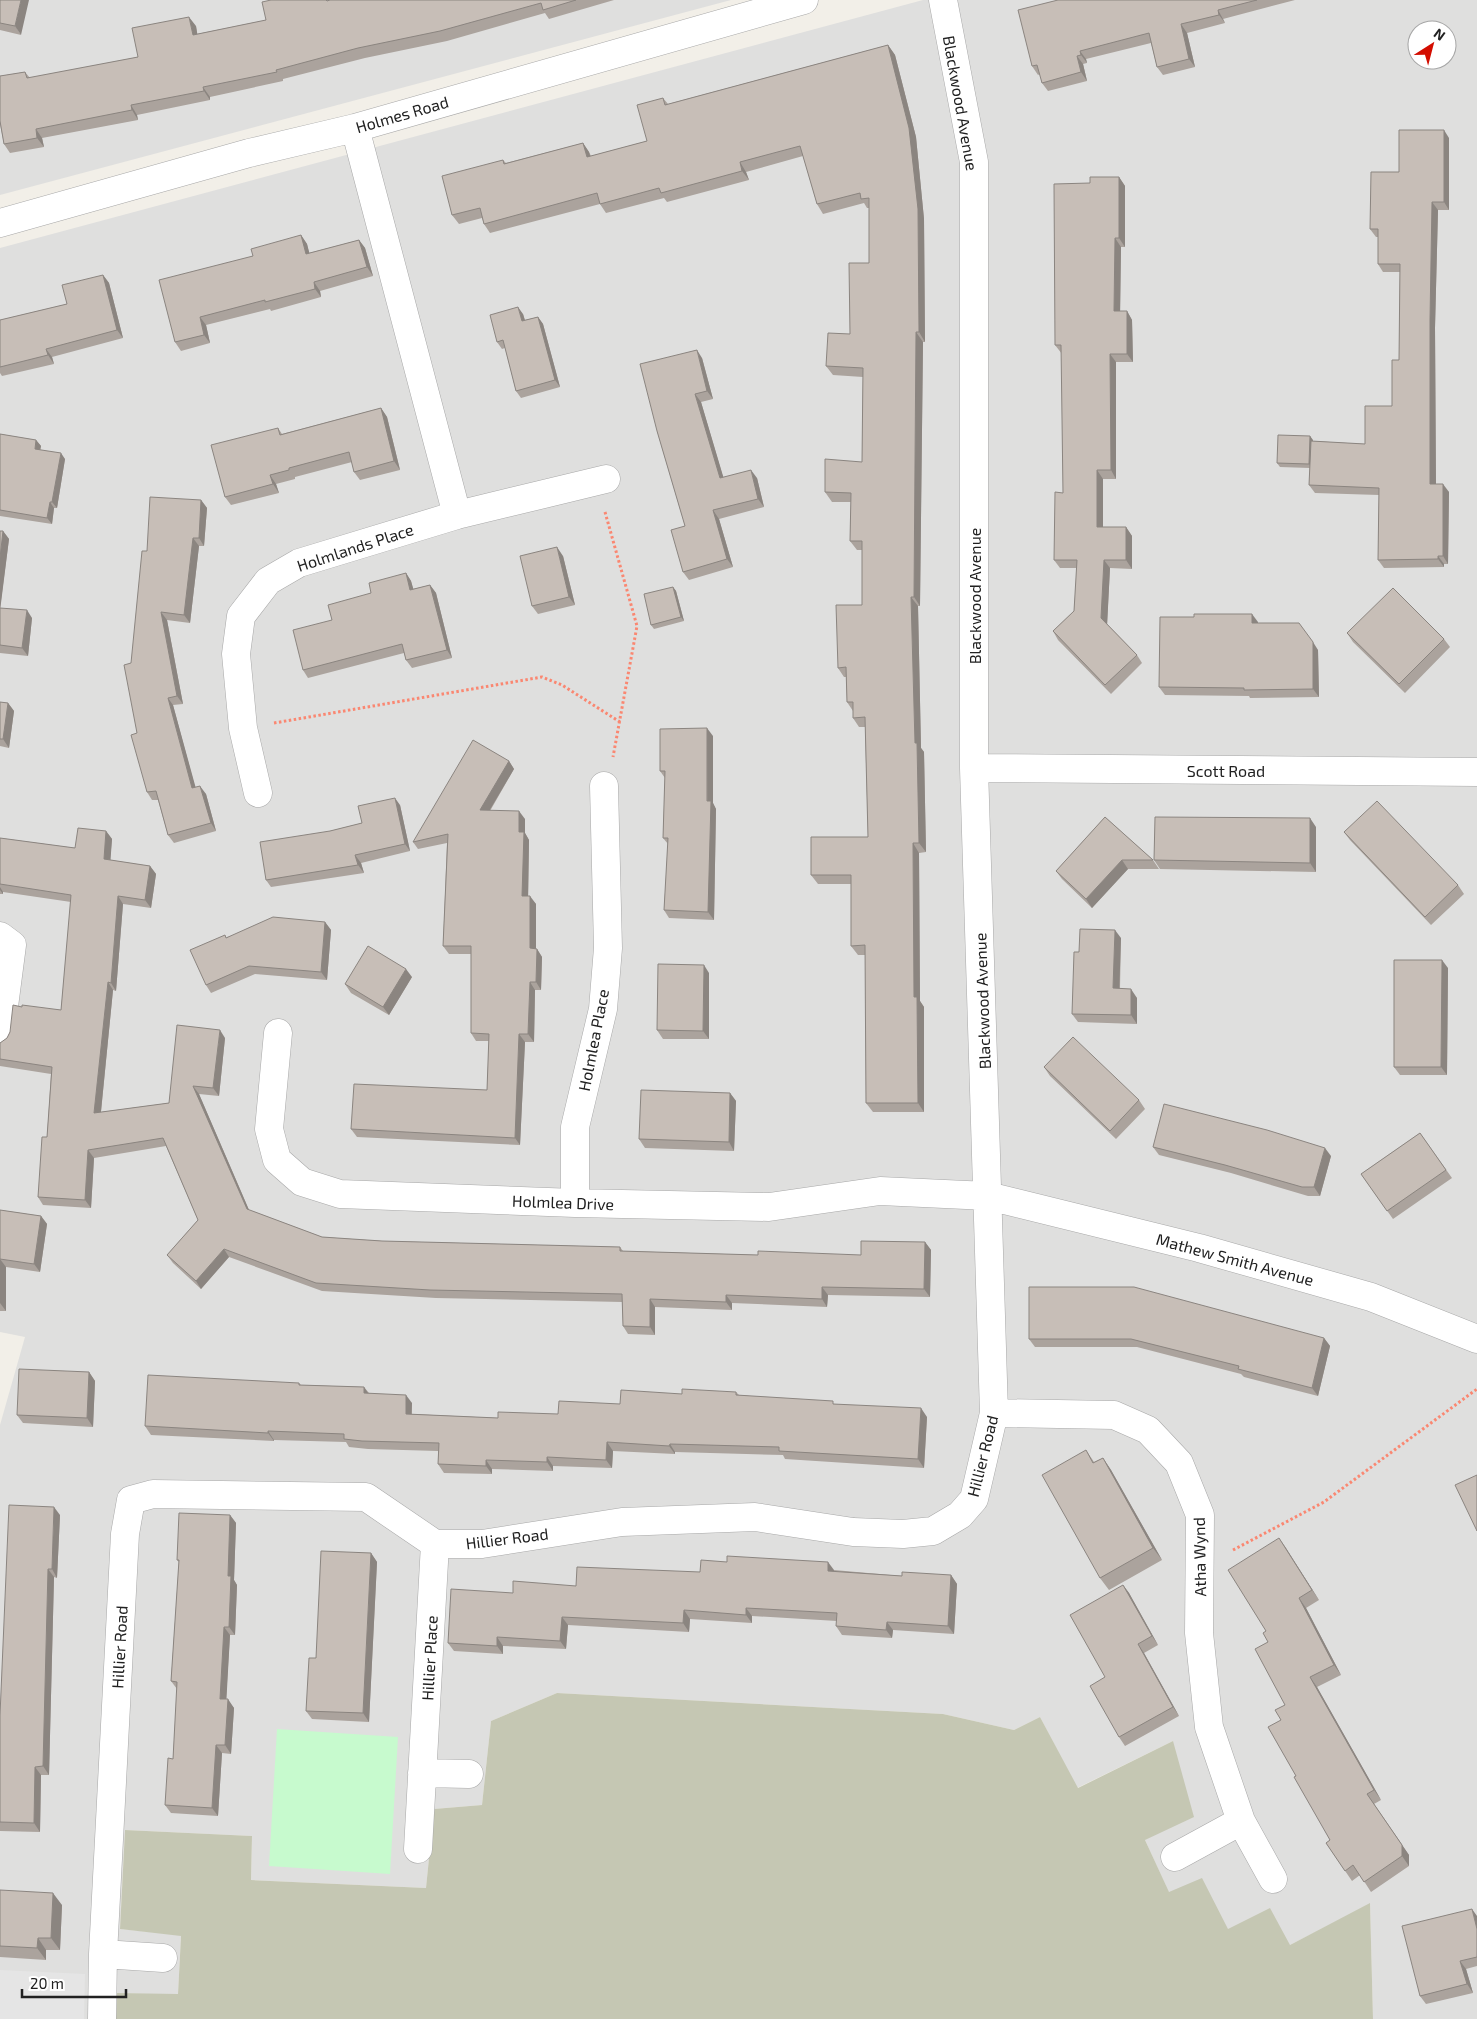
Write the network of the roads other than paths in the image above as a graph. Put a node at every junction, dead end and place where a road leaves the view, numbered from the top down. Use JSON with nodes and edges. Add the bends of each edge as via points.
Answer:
{"nodes":[{"id":1,"x":804,"y":0,"type":"edge"},
{"id":2,"x":943,"y":0,"type":"edge"},
{"id":3,"x":731,"y":10,"type":"edge"},
{"id":4,"x":355,"y":128,"type":"junction"},
{"id":5,"x":0,"y":223,"type":"edge"},
{"id":6,"x":602,"y":480,"type":"road end"},
{"id":7,"x":457,"y":515,"type":"junction"},
{"id":8,"x":974,"y":768,"type":"junction"},
{"id":9,"x":1477,"y":772,"type":"edge"},
{"id":10,"x":604,"y":786,"type":"road end"},
{"id":11,"x":258,"y":793,"type":"dead end"},
{"id":12,"x":0,"y":936,"type":"edge"},
{"id":13,"x":278,"y":1033,"type":"dead end"},
{"id":14,"x":0,"y":1037,"type":"edge"},
{"id":15,"x":988,"y":1196,"type":"junction"},
{"id":16,"x":575,"y":1203,"type":"junction"},
{"id":17,"x":1477,"y":1339,"type":"edge"},
{"id":18,"x":994,"y":1413,"type":"junction"},
{"id":19,"x":435,"y":1544,"type":"junction"},
{"id":20,"x":422,"y":1773,"type":"junction"},
{"id":21,"x":469,"y":1774,"type":"dead end"},
{"id":22,"x":1241,"y":1821,"type":"junction"},
{"id":23,"x":418,"y":1849,"type":"dead end"},
{"id":24,"x":1176,"y":1857,"type":"dead end"},
{"id":25,"x":1273,"y":1879,"type":"dead end"},
{"id":26,"x":103,"y":1954,"type":"junction"},
{"id":27,"x":163,"y":1958,"type":"dead end"},
{"id":28,"x":102,"y":2019,"type":"edge"}],
"edges":[{"from":1,"to":3,"type":"street","name":"Holmes Road"},
{"from":2,"to":8,"type":"street","name":"Blackwood Avenue","via":[[974,162]]},
{"from":3,"to":4,"type":"street","name":"Holmes Road"},
{"from":4,"to":5,"type":"street","name":"Holmes Road","via":[[250,153]]},
{"from":4,"to":7,"type":"street"},
{"from":6,"to":7,"type":"street","name":"Holmlands Place"},
{"from":7,"to":11,"type":"street","name":"Holmlands Place","via":[[299,563],[268,582],[242,616],[236,654],[243,728]]},
{"from":8,"to":9,"type":"street","name":"Scott Road"},
{"from":8,"to":15,"type":"street","name":"Blackwood Avenue"},
{"from":10,"to":16,"type":"street","name":"Holmlea Place","via":[[608,948],[602,1009],[575,1126]]},
{"from":12,"to":14,"type":"street","via":[[12,945]]},
{"from":13,"to":16,"type":"street","name":"Holmlea Drive","via":[[270,1129],[277,1160],[302,1182],[340,1194]]},
{"from":15,"to":16,"type":"street","name":"Holmlea Drive","via":[[880,1192],[769,1207]]},
{"from":15,"to":17,"type":"street","name":"Mathew Smith Avenue","via":[[1199,1248],[1371,1297]]},
{"from":15,"to":18,"type":"street","name":"Hillier Road"},
{"from":18,"to":19,"type":"street","name":"Hillier Road","via":[[974,1499],[960,1515],[933,1531],[903,1534],[853,1532],[755,1517],[622,1522],[482,1544]]},
{"from":18,"to":22,"type":"street","name":"Atha Wynd","via":[[1114,1416],[1148,1430],[1179,1463],[1200,1515],[1200,1633],[1210,1727]]},
{"from":19,"to":20,"type":"street","name":"Hillier Place"},
{"from":19,"to":26,"type":"street","name":"Hillier Road","via":[[366,1496],[153,1494],[131,1500],[124,1534]]},
{"from":20,"to":21,"type":"street"},
{"from":20,"to":23,"type":"street","name":"Hillier Place"},
{"from":22,"to":24,"type":"street"},
{"from":22,"to":25,"type":"street","name":"Atha Wynd"},
{"from":26,"to":27,"type":"street"},
{"from":26,"to":28,"type":"street","name":"Hillier Road"}]}
